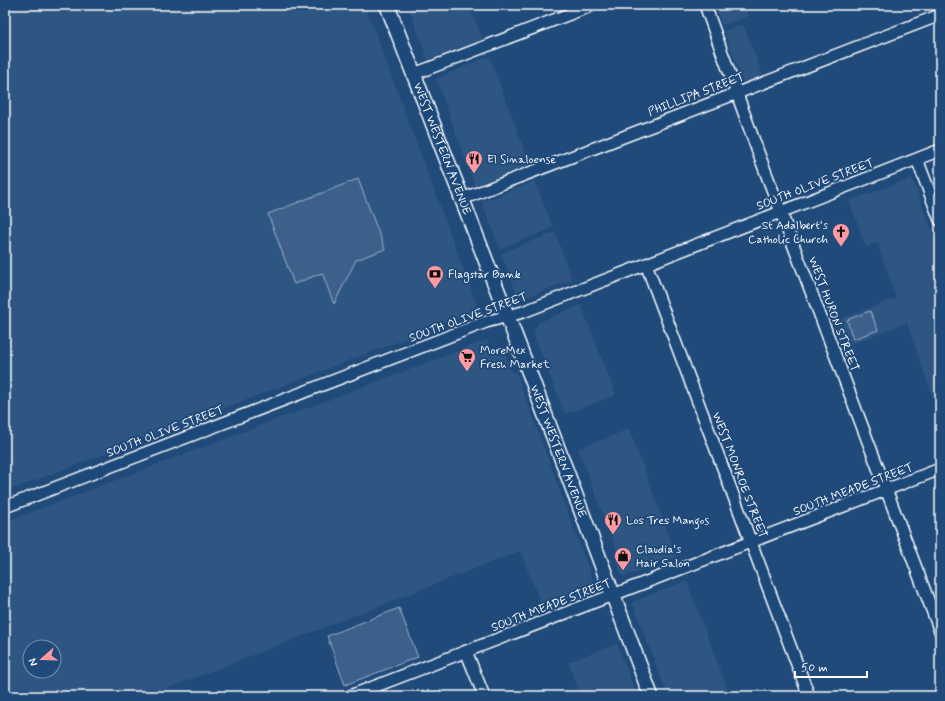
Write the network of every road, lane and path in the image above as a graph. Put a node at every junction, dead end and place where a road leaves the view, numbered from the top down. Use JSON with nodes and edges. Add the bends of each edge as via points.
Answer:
{"nodes":[{"id":1,"x":388,"y":5,"type":"edge"},
{"id":2,"x":593,"y":5,"type":"edge"},
{"id":3,"x":705,"y":5,"type":"edge"},
{"id":4,"x":940,"y":15,"type":"edge"},
{"id":5,"x":414,"y":74,"type":"junction"},
{"id":6,"x":737,"y":93,"type":"junction"},
{"id":7,"x":940,"y":150,"type":"edge"},
{"id":8,"x":917,"y":159,"type":"junction"},
{"id":9,"x":462,"y":199,"type":"junction"},
{"id":10,"x":781,"y":212,"type":"junction"},
{"id":11,"x":940,"y":220,"type":"edge"},
{"id":12,"x":646,"y":264,"type":"junction"},
{"id":13,"x":507,"y":316,"type":"junction"},
{"id":14,"x":940,"y":469,"type":"edge"},
{"id":15,"x":887,"y":489,"type":"junction"},
{"id":16,"x":5,"y":507,"type":"edge"},
{"id":17,"x":751,"y":542,"type":"junction"},
{"id":18,"x":613,"y":595,"type":"junction"},
{"id":19,"x":940,"y":631,"type":"edge"},
{"id":20,"x":466,"y":651,"type":"junction"},
{"id":21,"x":350,"y":696,"type":"edge"},
{"id":22,"x":484,"y":696,"type":"edge"},
{"id":23,"x":651,"y":696,"type":"edge"},
{"id":24,"x":809,"y":696,"type":"edge"}],
"edges":[{"from":1,"to":5,"type":"main road","name":"WEST WESTERN AVENUE"},
{"from":2,"to":5,"type":"street"},
{"from":3,"to":6,"type":"street","name":"WEST HURON STREET"},
{"from":4,"to":6,"type":"street","name":"PHILLIPA STREET"},
{"from":5,"to":9,"type":"main road","name":"WEST WESTERN AVENUE"},
{"from":6,"to":9,"type":"street","name":"PHILLIPA STREET"},
{"from":6,"to":10,"type":"street","name":"WEST HURON STREET"},
{"from":7,"to":8,"type":"street","name":"SOUTH OLIVE STREET"},
{"from":8,"to":10,"type":"street","name":"SOUTH OLIVE STREET"},
{"from":8,"to":11,"type":"street"},
{"from":9,"to":13,"type":"main road","name":"WEST WESTERN AVENUE"},
{"from":10,"to":12,"type":"street","name":"SOUTH OLIVE STREET"},
{"from":10,"to":15,"type":"street","name":"WEST HURON STREET"},
{"from":12,"to":13,"type":"street","name":"SOUTH OLIVE STREET"},
{"from":12,"to":17,"type":"street","name":"WEST MONROE STREET"},
{"from":13,"to":16,"type":"street","name":"SOUTH OLIVE STREET"},
{"from":13,"to":18,"type":"main road","name":"WEST WESTERN AVENUE"},
{"from":14,"to":15,"type":"street","name":"SOUTH MEADE STREET"},
{"from":15,"to":17,"type":"street","name":"SOUTH MEADE STREET"},
{"from":15,"to":19,"type":"street","name":"WEST HURON STREET"},
{"from":17,"to":18,"type":"street","name":"SOUTH MEADE STREET"},
{"from":17,"to":24,"type":"street","name":"WEST MONROE STREET"},
{"from":18,"to":20,"type":"street","name":"SOUTH MEADE STREET"},
{"from":18,"to":23,"type":"main road","name":"WEST WESTERN AVENUE"},
{"from":20,"to":21,"type":"street","name":"SOUTH MEADE STREET"},
{"from":20,"to":22,"type":"street"}]}
